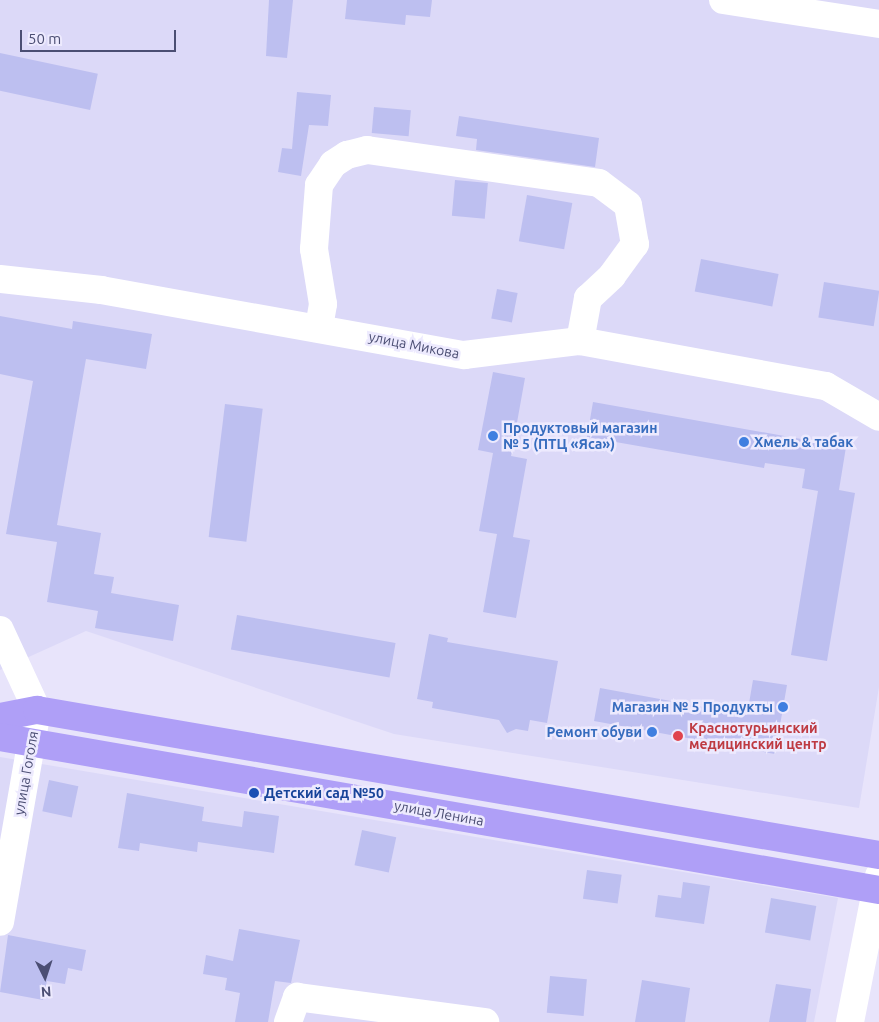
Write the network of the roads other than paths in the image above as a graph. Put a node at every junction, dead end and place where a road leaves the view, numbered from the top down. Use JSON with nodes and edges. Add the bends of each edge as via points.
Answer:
{"nodes":[{"id":1,"x":723,"y":0,"type":"edge"},
{"id":2,"x":879,"y":24,"type":"edge"},
{"id":3,"x":0,"y":279,"type":"edge"},
{"id":4,"x":318,"y":327,"type":"junction"},
{"id":5,"x":580,"y":341,"type":"junction"},
{"id":6,"x":879,"y":417,"type":"edge"},
{"id":7,"x":0,"y":630,"type":"edge"},
{"id":8,"x":37,"y":710,"type":"junction"},
{"id":9,"x":0,"y":717,"type":"edge"},
{"id":10,"x":0,"y":736,"type":"edge"},
{"id":11,"x":32,"y":742,"type":"junction"},
{"id":12,"x":879,"y":855,"type":"edge"},
{"id":13,"x":878,"y":885,"type":"edge"},
{"id":14,"x":0,"y":922,"type":"edge"},
{"id":15,"x":288,"y":1022,"type":"edge"},
{"id":16,"x":485,"y":1022,"type":"edge"},
{"id":17,"x":850,"y":1022,"type":"edge"}],
"edges":[{"from":1,"to":2,"type":"street"},
{"from":3,"to":4,"type":"street","name":"улица Микова","via":[[101,290]]},
{"from":4,"to":5,"type":"street","name":"улица Микова","via":[[464,355]]},
{"from":4,"to":5,"type":"street","via":[[323,304],[314,249],[319,185],[333,164],[347,155],[366,150],[599,183],[628,205],[635,244],[612,276],[588,298]]},
{"from":5,"to":6,"type":"street","name":"улица Микова","via":[[826,386]]},
{"from":7,"to":8,"type":"street"},
{"from":8,"to":9,"type":"main road"},
{"from":8,"to":11,"type":"street","name":"улица Гоголя"},
{"from":8,"to":12,"type":"main road"},
{"from":10,"to":11,"type":"main road","name":"улица Ленина"},
{"from":11,"to":13,"type":"main road","name":"улица Ленина"},
{"from":11,"to":14,"type":"street","name":"улица Гоголя"},
{"from":13,"to":17,"type":"street"},
{"from":15,"to":16,"type":"street","via":[[297,997]]}]}
